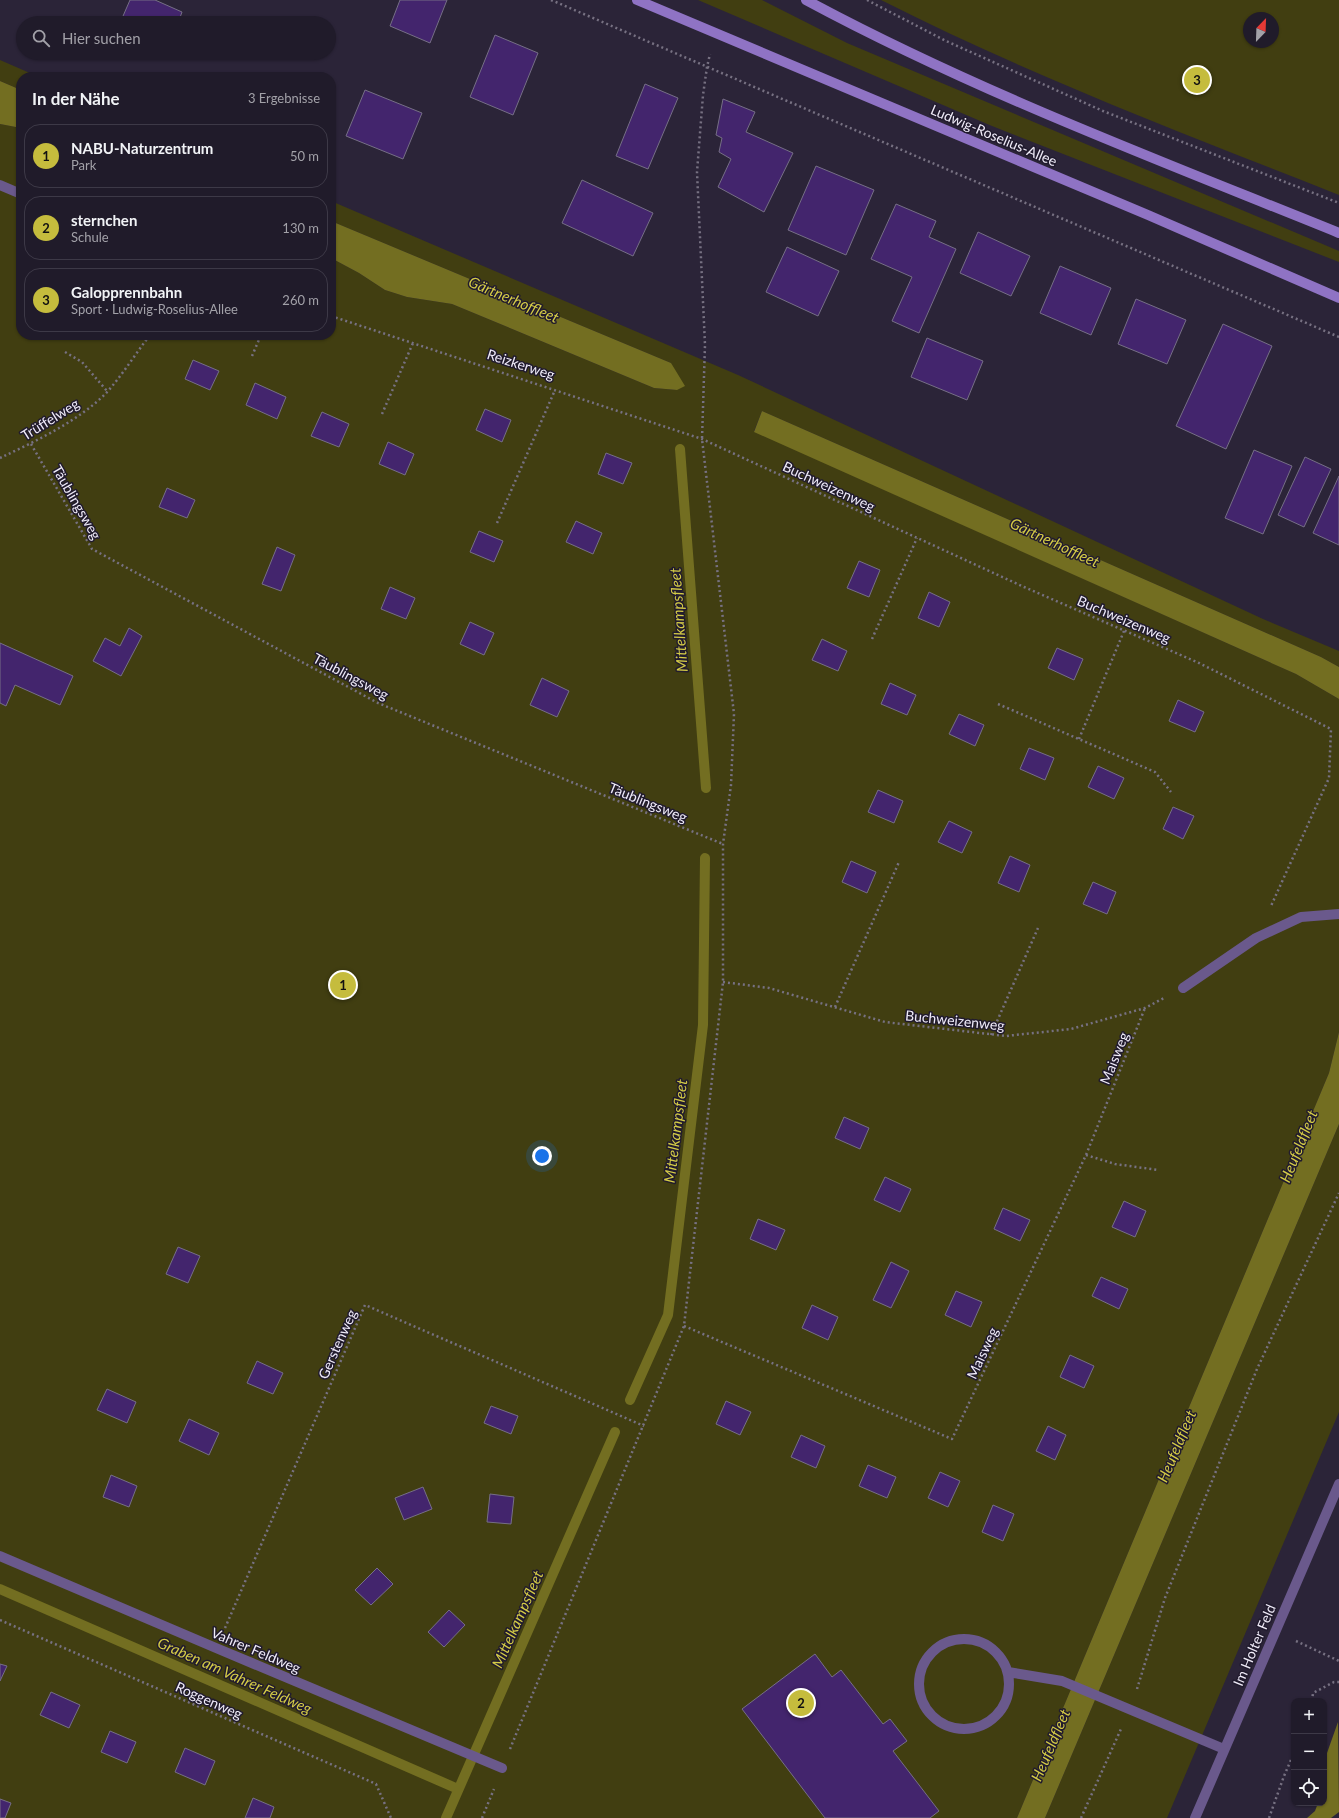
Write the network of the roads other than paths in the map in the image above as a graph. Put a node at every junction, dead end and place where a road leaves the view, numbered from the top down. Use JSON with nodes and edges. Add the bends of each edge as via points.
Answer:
{"nodes":[{"id":1,"x":637,"y":0,"type":"edge"},
{"id":2,"x":806,"y":0,"type":"edge"},
{"id":3,"x":0,"y":185,"type":"edge"},
{"id":4,"x":16,"y":192,"type":"edge"},
{"id":5,"x":1339,"y":233,"type":"edge"},
{"id":6,"x":1339,"y":298,"type":"edge"},
{"id":7,"x":1339,"y":914,"type":"edge"},
{"id":8,"x":1183,"y":988,"type":"road end"},
{"id":9,"x":1339,"y":1484,"type":"edge"},
{"id":10,"x":0,"y":1556,"type":"edge"},
{"id":11,"x":1008,"y":1672,"type":"junction"},
{"id":12,"x":1224,"y":1749,"type":"junction"},
{"id":13,"x":502,"y":1768,"type":"road end"},
{"id":14,"x":1195,"y":1818,"type":"edge"}],
"edges":[{"from":1,"to":6,"type":"main road","name":"Ludwig-Roselius-Allee"},
{"from":2,"to":5,"type":"main road","via":[[972,81],[1101,137]]},
{"from":3,"to":4,"type":"street"},
{"from":7,"to":8,"type":"street","via":[[1301,917],[1256,938]]},
{"from":9,"to":12,"type":"street","name":"Im Holter Feld"},
{"from":10,"to":13,"type":"street","name":"Vahrer Feldweg"},
{"from":11,"to":11,"type":"street","via":[[1009,1687],[1006,1701],[998,1714],[987,1723],[973,1728],[958,1729],[944,1725],[932,1716],[923,1703],[919,1689],[920,1674],[926,1660],[935,1649],[948,1642],[962,1639],[977,1641],[991,1648],[1001,1658]]},
{"from":11,"to":12,"type":"street","via":[[1062,1681]]},
{"from":12,"to":14,"type":"street","name":"Im Holter Feld"}]}
